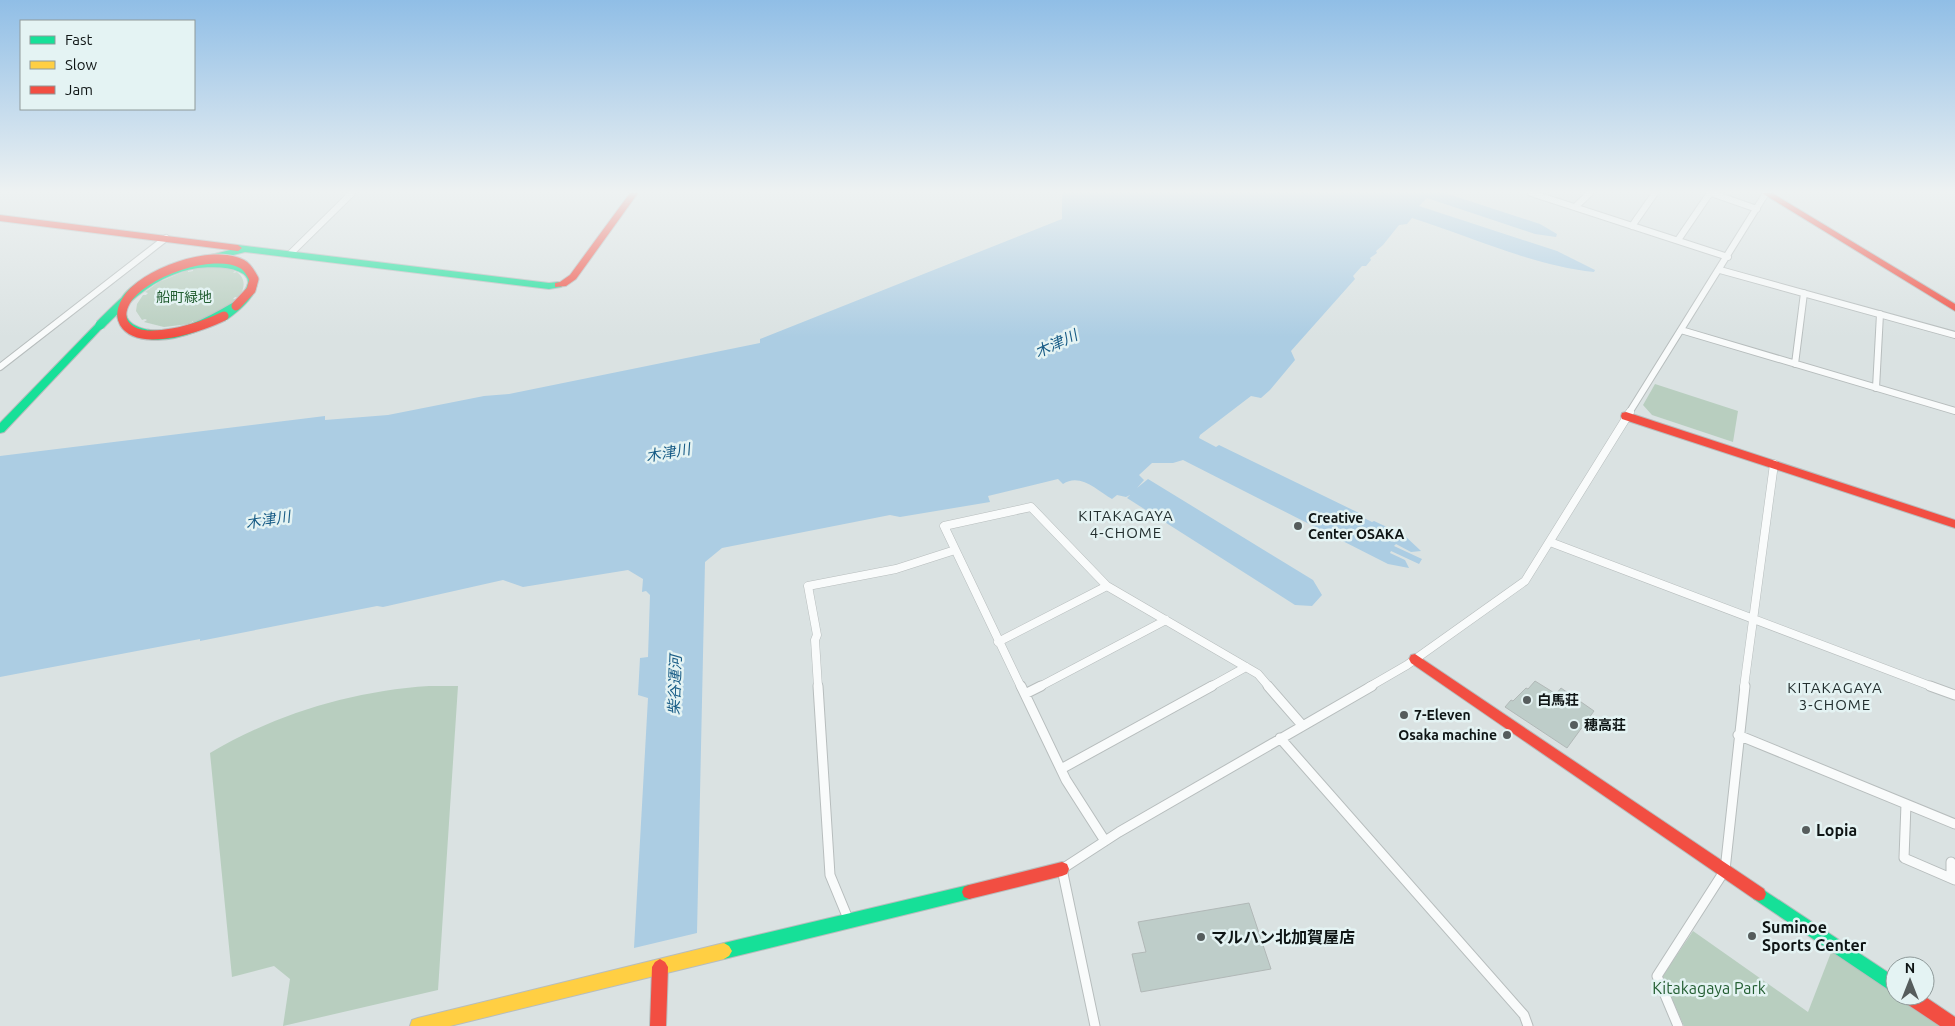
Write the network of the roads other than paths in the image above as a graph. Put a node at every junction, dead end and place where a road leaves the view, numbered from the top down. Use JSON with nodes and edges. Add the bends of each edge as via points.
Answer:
{"nodes":[{"id":1,"x":162,"y":241,"type":"edge"},
{"id":2,"x":190,"y":241,"type":"edge"},
{"id":3,"x":303,"y":241,"type":"edge"},
{"id":4,"x":599,"y":241,"type":"edge"},
{"id":5,"x":1681,"y":241,"type":"edge"},
{"id":6,"x":1738,"y":241,"type":"edge"},
{"id":7,"x":1845,"y":241,"type":"edge"},
{"id":8,"x":249,"y":248,"type":"junction"},
{"id":9,"x":290,"y":254,"type":"junction"},
{"id":10,"x":1728,"y":257,"type":"junction"},
{"id":11,"x":1720,"y":270,"type":"junction"},
{"id":12,"x":1804,"y":293,"type":"junction"},
{"id":13,"x":1955,"y":308,"type":"edge"},
{"id":14,"x":1880,"y":314,"type":"junction"},
{"id":15,"x":1681,"y":330,"type":"junction"},
{"id":16,"x":1955,"y":335,"type":"edge"},
{"id":17,"x":1795,"y":364,"type":"junction"},
{"id":18,"x":0,"y":367,"type":"edge"},
{"id":19,"x":1876,"y":388,"type":"junction"},
{"id":20,"x":1955,"y":411,"type":"edge"},
{"id":21,"x":1626,"y":416,"type":"junction"},
{"id":22,"x":0,"y":429,"type":"edge"},
{"id":23,"x":1774,"y":464,"type":"junction"},
{"id":24,"x":1955,"y":524,"type":"edge"},
{"id":25,"x":1550,"y":542,"type":"junction"},
{"id":26,"x":955,"y":550,"type":"junction"},
{"id":27,"x":1107,"y":586,"type":"junction"},
{"id":28,"x":1753,"y":619,"type":"junction"},
{"id":29,"x":1166,"y":620,"type":"junction"},
{"id":30,"x":998,"y":642,"type":"junction"},
{"id":31,"x":1415,"y":659,"type":"junction"},
{"id":32,"x":1246,"y":667,"type":"junction"},
{"id":33,"x":1025,"y":694,"type":"junction"},
{"id":34,"x":1955,"y":695,"type":"edge"},
{"id":35,"x":1302,"y":725,"type":"junction"},
{"id":36,"x":1738,"y":735,"type":"junction"},
{"id":37,"x":1280,"y":738,"type":"junction"},
{"id":38,"x":1061,"y":769,"type":"junction"},
{"id":39,"x":1906,"y":804,"type":"junction"},
{"id":40,"x":1955,"y":824,"type":"edge"},
{"id":41,"x":1104,"y":841,"type":"junction"},
{"id":42,"x":1951,"y":862,"type":"dead end"},
{"id":43,"x":1062,"y":868,"type":"junction"},
{"id":44,"x":1725,"y":870,"type":"junction"},
{"id":45,"x":1953,"y":879,"type":"edge"},
{"id":46,"x":849,"y":921,"type":"junction"},
{"id":47,"x":660,"y":967,"type":"junction"},
{"id":48,"x":1885,"y":979,"type":"edge"},
{"id":49,"x":1925,"y":1006,"type":"edge"},
{"id":50,"x":418,"y":1026,"type":"edge"},
{"id":51,"x":658,"y":1026,"type":"edge"},
{"id":52,"x":1095,"y":1026,"type":"edge"},
{"id":53,"x":1528,"y":1026,"type":"edge"},
{"id":54,"x":1678,"y":1026,"type":"edge"},
{"id":55,"x":1954,"y":1026,"type":"edge"}],
"edges":[{"from":1,"to":18,"type":"street"},
{"from":2,"to":8,"type":"street"},
{"from":3,"to":9,"type":"street"},
{"from":4,"to":9,"type":"street","via":[[573,277],[556,286]]},
{"from":5,"to":10,"type":"street"},
{"from":6,"to":10,"type":"street"},
{"from":7,"to":13,"type":"street"},
{"from":8,"to":9,"type":"street"},
{"from":8,"to":22,"type":"street","bridge":true,"via":[[204,259],[175,268],[153,278],[135,292],[124,307],[124,316],[130,326],[160,332],[192,328],[210,322],[218,318],[227,314],[232,310],[237,307],[246,300],[255,286],[256,279],[249,266],[243,263],[223,259],[197,262],[173,269],[161,273],[151,278],[139,287],[133,292],[127,299],[122,308],[122,317],[128,328],[133,330],[147,333],[165,333],[198,327],[208,323],[216,319],[220,317],[235,308],[240,304],[244,301],[253,286],[254,280],[247,267],[232,261],[221,260],[196,263],[172,270],[160,274],[150,279],[144,284],[138,288],[132,293],[126,300],[121,309],[121,318],[124,324],[132,332],[146,334],[175,333],[197,328],[224,316],[235,309],[239,305],[243,302],[248,294],[254,281],[247,268],[240,265],[220,261],[195,264],[170,270],[159,275],[154,278],[148,280],[142,284],[137,289],[100,325]]},
{"from":10,"to":11,"type":"street"},
{"from":11,"to":12,"type":"street"},
{"from":11,"to":15,"type":"street"},
{"from":12,"to":14,"type":"street"},
{"from":12,"to":17,"type":"street"},
{"from":14,"to":16,"type":"street"},
{"from":14,"to":19,"type":"street"},
{"from":15,"to":17,"type":"street"},
{"from":15,"to":21,"type":"street"},
{"from":17,"to":19,"type":"street"},
{"from":19,"to":20,"type":"street"},
{"from":21,"to":23,"type":"street"},
{"from":21,"to":25,"type":"street"},
{"from":23,"to":24,"type":"street"},
{"from":23,"to":28,"type":"street"},
{"from":25,"to":28,"type":"street"},
{"from":25,"to":31,"type":"street","via":[[1525,581]]},
{"from":26,"to":27,"type":"street","via":[[944,526],[1032,507]]},
{"from":26,"to":30,"type":"street"},
{"from":26,"to":46,"type":"street","via":[[896,569],[808,586],[817,635],[830,875]]},
{"from":27,"to":29,"type":"street"},
{"from":27,"to":30,"type":"street"},
{"from":28,"to":34,"type":"street"},
{"from":28,"to":36,"type":"street"},
{"from":29,"to":32,"type":"street"},
{"from":29,"to":33,"type":"street"},
{"from":30,"to":33,"type":"street"},
{"from":31,"to":35,"type":"street"},
{"from":31,"to":44,"type":"street"},
{"from":32,"to":35,"type":"street","via":[[1258,674]]},
{"from":32,"to":38,"type":"street"},
{"from":33,"to":38,"type":"street"},
{"from":35,"to":37,"type":"street"},
{"from":36,"to":39,"type":"street"},
{"from":36,"to":44,"type":"street"},
{"from":37,"to":41,"type":"street"},
{"from":37,"to":53,"type":"street","via":[[1524,1016]]},
{"from":38,"to":41,"type":"street"},
{"from":39,"to":40,"type":"street"},
{"from":39,"to":45,"type":"street","via":[[1904,858]]},
{"from":41,"to":43,"type":"street"},
{"from":42,"to":45,"type":"street"},
{"from":43,"to":46,"type":"street"},
{"from":43,"to":52,"type":"street"},
{"from":44,"to":48,"type":"street"},
{"from":44,"to":54,"type":"street","via":[[1657,976]]},
{"from":46,"to":47,"type":"street"},
{"from":47,"to":50,"type":"street"},
{"from":47,"to":51,"type":"street"},
{"from":49,"to":55,"type":"street"}]}
